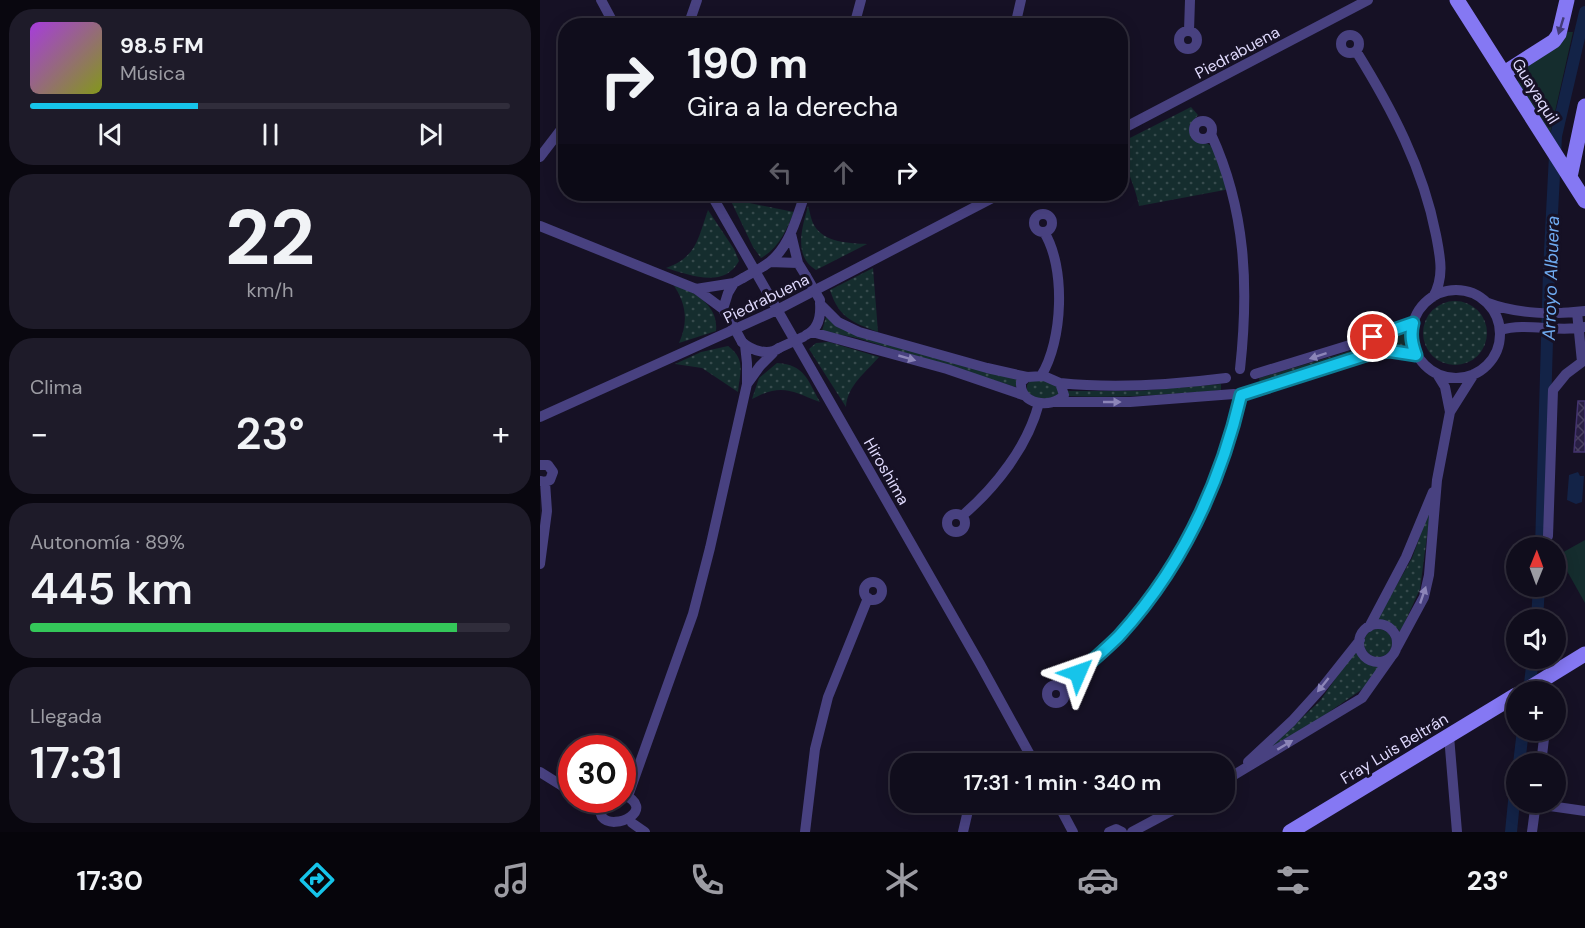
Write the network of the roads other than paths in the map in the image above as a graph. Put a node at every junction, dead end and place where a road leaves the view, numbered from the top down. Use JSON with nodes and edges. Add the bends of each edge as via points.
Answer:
{"nodes":[{"id":1,"x":601,"y":0,"type":"edge"},
{"id":2,"x":697,"y":0,"type":"edge"},
{"id":3,"x":861,"y":0,"type":"edge"},
{"id":4,"x":1021,"y":0,"type":"edge"},
{"id":5,"x":1190,"y":0,"type":"edge"},
{"id":6,"x":1368,"y":0,"type":"edge"},
{"id":7,"x":1457,"y":0,"type":"edge"},
{"id":8,"x":1567,"y":0,"type":"edge"},
{"id":9,"x":611,"y":18,"type":"edge"},
{"id":10,"x":691,"y":18,"type":"edge"},
{"id":11,"x":856,"y":18,"type":"edge"},
{"id":12,"x":1017,"y":18,"type":"edge"},
{"id":13,"x":1189,"y":31,"type":"dead end"},
{"id":14,"x":1356,"y":51,"type":"dead end"},
{"id":15,"x":1504,"y":74,"type":"junction"},
{"id":16,"x":1585,"y":106,"type":"edge"},
{"id":17,"x":1128,"y":126,"type":"edge"},
{"id":18,"x":558,"y":133,"type":"edge"},
{"id":19,"x":1211,"y":134,"type":"dead end"},
{"id":20,"x":540,"y":157,"type":"edge"},
{"id":21,"x":1577,"y":181,"type":"edge"},
{"id":22,"x":715,"y":201,"type":"edge"},
{"id":23,"x":802,"y":201,"type":"edge"},
{"id":24,"x":987,"y":201,"type":"edge"},
{"id":25,"x":1585,"y":201,"type":"edge"},
{"id":26,"x":540,"y":226,"type":"edge"},
{"id":27,"x":1044,"y":232,"type":"dead end"},
{"id":28,"x":791,"y":234,"type":"junction"},
{"id":29,"x":798,"y":262,"type":"junction"},
{"id":30,"x":767,"y":264,"type":"junction"},
{"id":31,"x":1442,"y":271,"type":"junction"},
{"id":32,"x":739,"y":281,"type":"junction"},
{"id":33,"x":696,"y":289,"type":"junction"},
{"id":34,"x":1459,"y":290,"type":"junction"},
{"id":35,"x":1433,"y":297,"type":"junction"},
{"id":36,"x":1486,"y":302,"type":"junction"},
{"id":37,"x":820,"y":303,"type":"junction"},
{"id":38,"x":777,"y":310,"type":"junction"},
{"id":39,"x":1581,"y":311,"type":"edge"},
{"id":40,"x":726,"y":314,"type":"junction"},
{"id":41,"x":1413,"y":323,"type":"junction"},
{"id":42,"x":1582,"y":328,"type":"edge"},
{"id":43,"x":1500,"y":330,"type":"junction"},
{"id":44,"x":808,"y":334,"type":"junction"},
{"id":45,"x":743,"y":344,"type":"junction"},
{"id":46,"x":776,"y":351,"type":"junction"},
{"id":47,"x":1416,"y":355,"type":"junction"},
{"id":48,"x":1240,"y":369,"type":"junction"},
{"id":49,"x":1255,"y":374,"type":"junction"},
{"id":50,"x":1437,"y":374,"type":"junction"},
{"id":51,"x":1474,"y":374,"type":"junction"},
{"id":52,"x":1041,"y":376,"type":"junction"},
{"id":53,"x":1027,"y":377,"type":"junction"},
{"id":54,"x":1226,"y":378,"type":"junction"},
{"id":55,"x":1060,"y":383,"type":"junction"},
{"id":56,"x":747,"y":384,"type":"junction"},
{"id":57,"x":1242,"y":393,"type":"junction"},
{"id":58,"x":1023,"y":395,"type":"junction"},
{"id":59,"x":1054,"y":402,"type":"junction"},
{"id":60,"x":1039,"y":403,"type":"junction"},
{"id":61,"x":1450,"y":412,"type":"junction"},
{"id":62,"x":540,"y":417,"type":"edge"},
{"id":63,"x":540,"y":465,"type":"edge"},
{"id":64,"x":1437,"y":480,"type":"junction"},
{"id":65,"x":543,"y":482,"type":"edge"},
{"id":66,"x":963,"y":516,"type":"dead end"},
{"id":67,"x":1548,"y":536,"type":"dead end"},
{"id":68,"x":540,"y":564,"type":"edge"},
{"id":69,"x":868,"y":598,"type":"dead end"},
{"id":70,"x":1369,"y":627,"type":"junction"},
{"id":71,"x":1360,"y":640,"type":"junction"},
{"id":72,"x":1397,"y":647,"type":"junction"},
{"id":73,"x":1585,"y":654,"type":"edge"},
{"id":74,"x":1391,"y":657,"type":"junction"},
{"id":75,"x":1540,"y":681,"type":"edge"},
{"id":76,"x":1062,"y":687,"type":"dead end"},
{"id":77,"x":1506,"y":701,"type":"edge"},
{"id":78,"x":1449,"y":736,"type":"junction"},
{"id":79,"x":1029,"y":753,"type":"edge"},
{"id":80,"x":636,"y":766,"type":"edge"},
{"id":81,"x":540,"y":772,"type":"edge"},
{"id":82,"x":1235,"y":774,"type":"joint"},
{"id":83,"x":558,"y":783,"type":"edge"},
{"id":84,"x":1566,"y":808,"type":"edge"},
{"id":85,"x":1585,"y":811,"type":"edge"},
{"id":86,"x":601,"y":813,"type":"edge"},
{"id":87,"x":636,"y":813,"type":"edge"},
{"id":88,"x":967,"y":813,"type":"edge"},
{"id":89,"x":1063,"y":813,"type":"edge"},
{"id":90,"x":1167,"y":813,"type":"edge"},
{"id":91,"x":1535,"y":813,"type":"edge"},
{"id":92,"x":632,"y":823,"type":"junction"},
{"id":93,"x":610,"y":830,"type":"edge"},
{"id":94,"x":645,"y":832,"type":"edge"},
{"id":95,"x":806,"y":832,"type":"edge"},
{"id":96,"x":963,"y":832,"type":"edge"},
{"id":97,"x":1073,"y":832,"type":"edge"},
{"id":98,"x":1109,"y":832,"type":"edge"},
{"id":99,"x":1122,"y":832,"type":"edge"},
{"id":100,"x":1132,"y":832,"type":"edge"},
{"id":101,"x":1290,"y":832,"type":"edge"},
{"id":102,"x":1456,"y":832,"type":"edge"},
{"id":103,"x":1532,"y":832,"type":"edge"}],
"edges":[{"from":1,"to":9,"type":"street"},
{"from":2,"to":10,"type":"street"},
{"from":3,"to":11,"type":"street"},
{"from":4,"to":12,"type":"street"},
{"from":5,"to":13,"type":"street"},
{"from":6,"to":17,"type":"street","name":"Piedrabuena"},
{"from":7,"to":15,"type":"street","name":"Guayaquil"},
{"from":8,"to":15,"type":"street","one_way":true,"via":[[1559,34]]},
{"from":14,"to":31,"type":"street","via":[[1413,157],[1431,212]]},
{"from":15,"to":21,"type":"street","name":"Guayaquil"},
{"from":16,"to":21,"type":"street"},
{"from":18,"to":20,"type":"street"},
{"from":19,"to":48,"type":"street","via":[[1228,175],[1240,229],[1246,311]]},
{"from":21,"to":25,"type":"street","name":"Guayaquil"},
{"from":22,"to":38,"type":"street","name":"Hiroshima"},
{"from":23,"to":28,"type":"street"},
{"from":24,"to":38,"type":"street","name":"Piedrabuena"},
{"from":26,"to":33,"type":"street"},
{"from":27,"to":52,"type":"street","via":[[1054,254],[1059,295],[1056,340]]},
{"from":28,"to":29,"type":"street"},
{"from":28,"to":30,"type":"street"},
{"from":29,"to":30,"type":"street"},
{"from":29,"to":37,"type":"street","bridge":true},
{"from":30,"to":32,"type":"street","bridge":true},
{"from":31,"to":34,"type":"street"},
{"from":31,"to":35,"type":"street"},
{"from":32,"to":33,"type":"street"},
{"from":32,"to":40,"type":"street","via":[[728,293]]},
{"from":33,"to":40,"type":"street"},
{"from":34,"to":35,"type":"street"},
{"from":34,"to":36,"type":"street"},
{"from":35,"to":41,"type":"street","via":[[1421,306]]},
{"from":36,"to":39,"type":"street","via":[[1501,308],[1532,311]]},
{"from":36,"to":43,"type":"street"},
{"from":37,"to":44,"type":"street","via":[[820,317]]},
{"from":37,"to":53,"type":"street","via":[[838,322],[859,332]]},
{"from":38,"to":62,"type":"street","name":"Piedrabuena"},
{"from":38,"to":79,"type":"street","name":"Hiroshima"},
{"from":39,"to":42,"type":"street"},
{"from":40,"to":45,"type":"street","bridge":true},
{"from":41,"to":47,"type":"street"},
{"from":41,"to":49,"type":"street","one_way":true},
{"from":42,"to":43,"type":"street"},
{"from":42,"to":67,"type":"street","via":[[1582,362],[1553,390]]},
{"from":43,"to":51,"type":"street","via":[[1493,359]]},
{"from":44,"to":46,"type":"street","bridge":true},
{"from":44,"to":58,"type":"street","one_way":true,"via":[[947,369]]},
{"from":45,"to":46,"type":"street","via":[[765,352]]},
{"from":45,"to":56,"type":"street"},
{"from":46,"to":56,"type":"street"},
{"from":47,"to":50,"type":"street"},
{"from":47,"to":57,"type":"street","via":[[1372,353]]},
{"from":48,"to":49,"type":"street"},
{"from":48,"to":54,"type":"street"},
{"from":49,"to":57,"type":"street","via":[[1257,381]]},
{"from":50,"to":51,"type":"street","via":[[1455,379]]},
{"from":50,"to":61,"type":"street","via":[[1445,387]]},
{"from":51,"to":61,"type":"street"},
{"from":52,"to":53,"type":"street"},
{"from":52,"to":55,"type":"street"},
{"from":53,"to":58,"type":"street","via":[[1021,382]]},
{"from":54,"to":55,"type":"street","via":[[1147,386]]},
{"from":54,"to":57,"type":"street","via":[[1226,384]]},
{"from":55,"to":59,"type":"street","via":[[1064,394]]},
{"from":56,"to":80,"type":"street","via":[[693,614]]},
{"from":59,"to":57,"type":"street","one_way":true,"via":[[1130,402]]},
{"from":57,"to":76,"type":"street","via":[[1218,475],[1176,561],[1117,638]]},
{"from":58,"to":60,"type":"street"},
{"from":59,"to":60,"type":"street"},
{"from":60,"to":66,"type":"street","via":[[1030,430],[1013,457],[985,495]]},
{"from":61,"to":64,"type":"street"},
{"from":63,"to":65,"type":"street","via":[[548,465],[553,472]]},
{"from":64,"to":70,"type":"street","via":[[1406,557]]},
{"from":72,"to":64,"type":"street","one_way":true,"via":[[1426,589]]},
{"from":65,"to":68,"type":"street","via":[[547,511]]},
{"from":69,"to":95,"type":"street","via":[[828,698],[815,749]]},
{"from":70,"to":71,"type":"street"},
{"from":70,"to":72,"type":"street","via":[[1387,626],[1395,635]]},
{"from":71,"to":74,"type":"street","via":[[1360,649],[1368,659],[1380,662]]},
{"from":71,"to":82,"type":"street","one_way":true,"via":[[1292,721]]},
{"from":72,"to":74,"type":"street"},
{"from":73,"to":75,"type":"street"},
{"from":82,"to":74,"type":"street","one_way":true,"via":[[1362,698]]},
{"from":77,"to":78,"type":"street","name":"Fray Luis Beltrán"},
{"from":78,"to":101,"type":"street","name":"Fray Luis Beltrán"},
{"from":78,"to":102,"type":"street"},
{"from":81,"to":83,"type":"street"},
{"from":84,"to":85,"type":"street"},
{"from":86,"to":93,"type":"street"},
{"from":87,"to":92,"type":"street"},
{"from":88,"to":96,"type":"street"},
{"from":89,"to":97,"type":"street"},
{"from":90,"to":100,"type":"street"},
{"from":91,"to":103,"type":"street"},
{"from":92,"to":93,"type":"street"},
{"from":92,"to":94,"type":"street"},
{"from":98,"to":99,"type":"street"}]}
